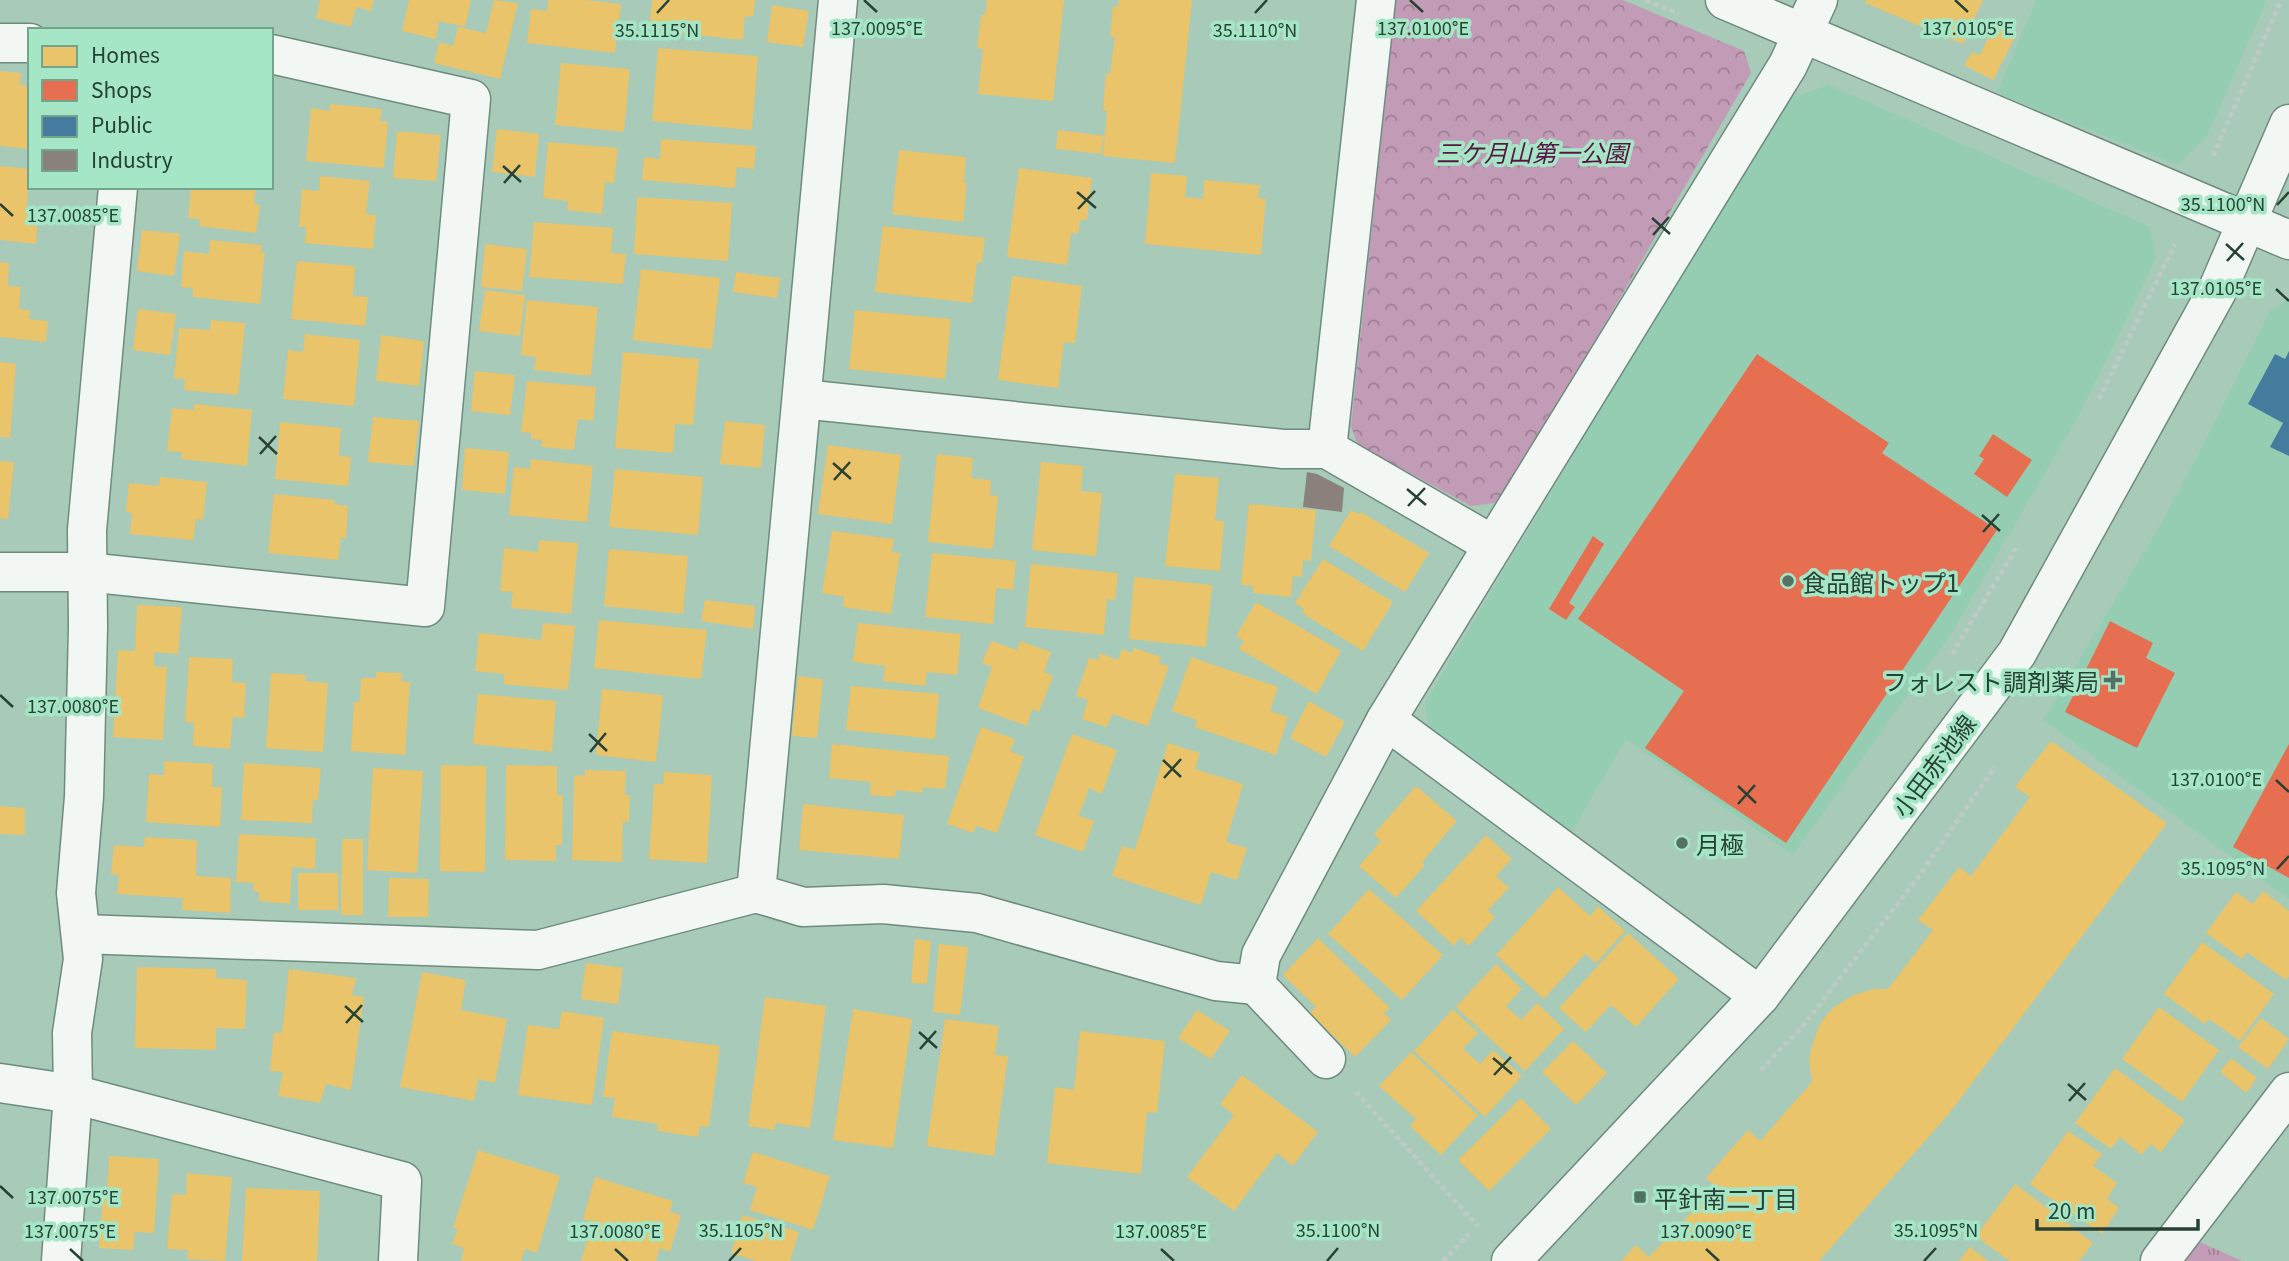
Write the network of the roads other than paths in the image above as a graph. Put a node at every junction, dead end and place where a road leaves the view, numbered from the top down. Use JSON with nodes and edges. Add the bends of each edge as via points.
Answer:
{"nodes":[{"id":1,"x":838,"y":0,"type":"edge"},
{"id":2,"x":1376,"y":0,"type":"edge"},
{"id":3,"x":1724,"y":0,"type":"edge"},
{"id":4,"x":1810,"y":17,"type":"edge"},
{"id":5,"x":0,"y":43,"type":"edge"},
{"id":6,"x":28,"y":43,"type":"edge"},
{"id":7,"x":273,"y":54,"type":"edge"},
{"id":8,"x":2289,"y":124,"type":"edge"},
{"id":9,"x":118,"y":189,"type":"edge"},
{"id":10,"x":2246,"y":222,"type":"junction"},
{"id":11,"x":2289,"y":240,"type":"edge"},
{"id":12,"x":802,"y":399,"type":"junction"},
{"id":13,"x":1326,"y":449,"type":"junction"},
{"id":14,"x":1493,"y":545,"type":"junction"},
{"id":15,"x":0,"y":572,"type":"edge"},
{"id":16,"x":86,"y":572,"type":"junction"},
{"id":17,"x":1386,"y":720,"type":"junction"},
{"id":18,"x":756,"y":892,"type":"junction"},
{"id":19,"x":81,"y":934,"type":"junction"},
{"id":20,"x":1256,"y":985,"type":"junction"},
{"id":21,"x":1760,"y":996,"type":"junction"},
{"id":22,"x":1326,"y":1059,"type":"road end"},
{"id":23,"x":0,"y":1083,"type":"edge"},
{"id":24,"x":2289,"y":1092,"type":"edge"},
{"id":25,"x":73,"y":1094,"type":"junction"},
{"id":26,"x":1517,"y":1259,"type":"edge"},
{"id":27,"x":61,"y":1261,"type":"edge"},
{"id":28,"x":398,"y":1261,"type":"edge"},
{"id":29,"x":2160,"y":1261,"type":"edge"}],
"edges":[{"from":1,"to":12,"type":"street"},
{"from":2,"to":13,"type":"street"},
{"from":3,"to":4,"type":"street"},
{"from":4,"to":10,"type":"street"},
{"from":4,"to":14,"type":"street","via":[[1788,65]]},
{"from":5,"to":6,"type":"street"},
{"from":7,"to":16,"type":"street","via":[[471,99],[425,607]]},
{"from":8,"to":10,"type":"street","name":"小田赤池線"},
{"from":9,"to":16,"type":"street"},
{"from":10,"to":11,"type":"street"},
{"from":10,"to":21,"type":"street","name":"小田赤池線","via":[[2217,291],[2017,653]]},
{"from":12,"to":13,"type":"street","via":[[1283,449]]},
{"from":12,"to":18,"type":"street"},
{"from":13,"to":14,"type":"street"},
{"from":14,"to":17,"type":"street"},
{"from":15,"to":16,"type":"street"},
{"from":16,"to":19,"type":"street","via":[[84,797],[76,893]]},
{"from":17,"to":20,"type":"street","via":[[1261,956]]},
{"from":17,"to":21,"type":"street"},
{"from":18,"to":19,"type":"street","via":[[538,950]]},
{"from":18,"to":20,"type":"street","via":[[803,906],[883,904],[977,913],[1216,981]]},
{"from":19,"to":25,"type":"street","via":[[83,959],[72,1033]]},
{"from":20,"to":22,"type":"street"},
{"from":21,"to":26,"type":"street","name":"小田赤池線"},
{"from":23,"to":25,"type":"street"},
{"from":24,"to":29,"type":"street"},
{"from":25,"to":27,"type":"street"},
{"from":25,"to":28,"type":"street","via":[[402,1181]]}]}
